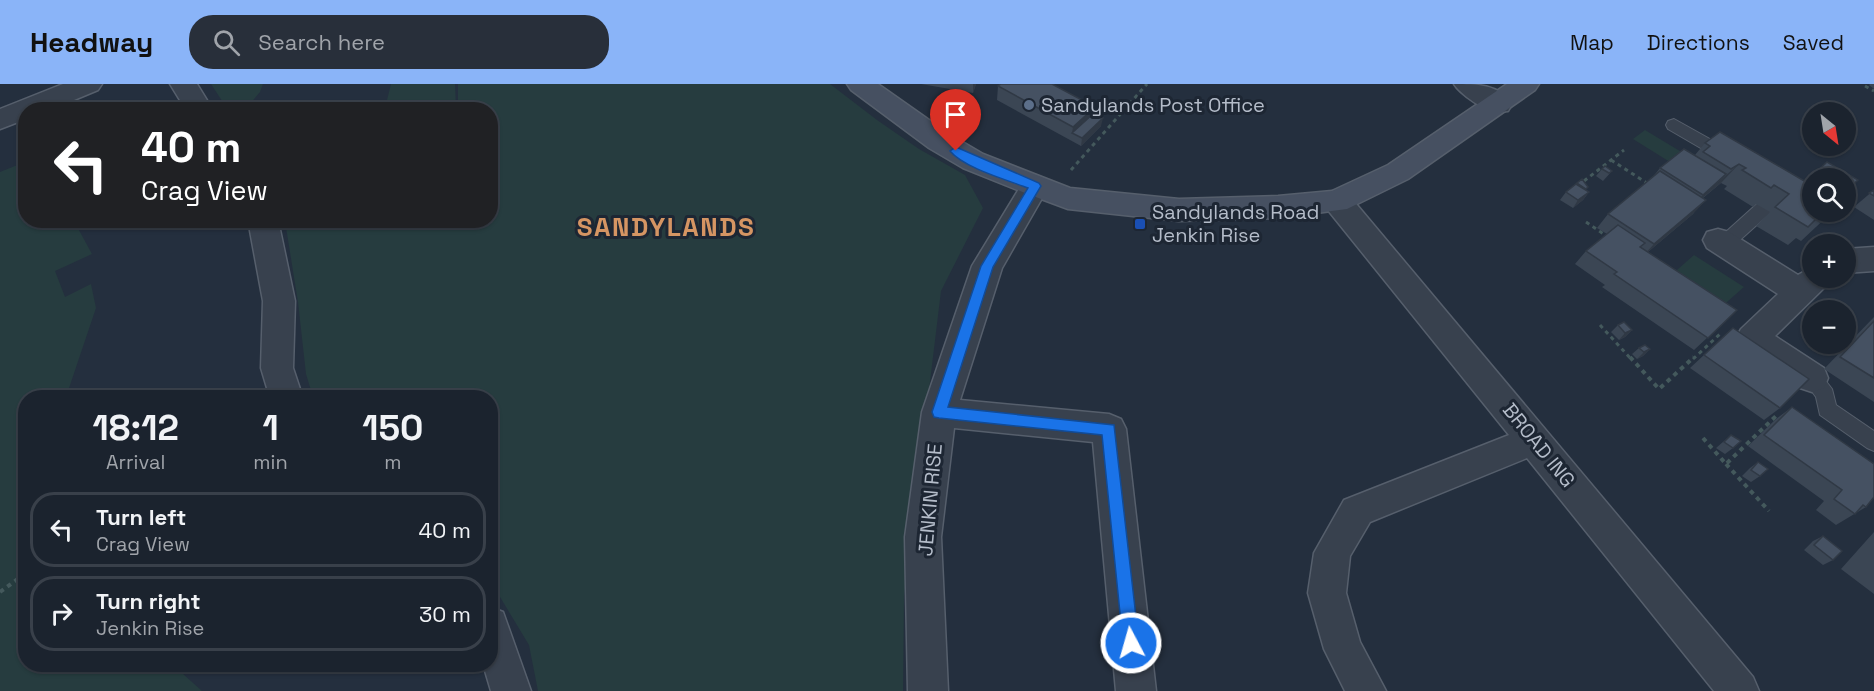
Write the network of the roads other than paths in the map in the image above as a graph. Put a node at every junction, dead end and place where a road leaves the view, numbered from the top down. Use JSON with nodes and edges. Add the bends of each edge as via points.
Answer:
{"nodes":[{"id":1,"x":89,"y":84,"type":"edge"},
{"id":2,"x":183,"y":84,"type":"edge"},
{"id":3,"x":860,"y":84,"type":"edge"},
{"id":4,"x":1467,"y":84,"type":"edge"},
{"id":5,"x":1526,"y":84,"type":"edge"},
{"id":6,"x":43,"y":102,"type":"edge"},
{"id":7,"x":195,"y":102,"type":"edge"},
{"id":8,"x":1497,"y":104,"type":"junction"},
{"id":9,"x":18,"y":112,"type":"edge"},
{"id":10,"x":0,"y":119,"type":"edge"},
{"id":11,"x":1674,"y":125,"type":"dead end"},
{"id":12,"x":1745,"y":166,"type":"edge"},
{"id":13,"x":1035,"y":186,"type":"junction"},
{"id":14,"x":1337,"y":201,"type":"junction"},
{"id":15,"x":1764,"y":208,"type":"dead end"},
{"id":16,"x":265,"y":228,"type":"edge"},
{"id":17,"x":1721,"y":242,"type":"joint"},
{"id":18,"x":1874,"y":259,"type":"edge"},
{"id":19,"x":1856,"y":260,"type":"edge"},
{"id":20,"x":1802,"y":282,"type":"edge"},
{"id":21,"x":1803,"y":288,"type":"edge"},
{"id":22,"x":1812,"y":378,"type":"joint"},
{"id":23,"x":285,"y":390,"type":"edge"},
{"id":24,"x":939,"y":412,"type":"junction"},
{"id":25,"x":1535,"y":440,"type":"junction"},
{"id":26,"x":1874,"y":442,"type":"edge"},
{"id":27,"x":498,"y":649,"type":"edge"},
{"id":28,"x":512,"y":691,"type":"edge"},
{"id":29,"x":928,"y":691,"type":"edge"},
{"id":30,"x":1136,"y":691,"type":"edge"},
{"id":31,"x":1366,"y":691,"type":"edge"},
{"id":32,"x":1738,"y":691,"type":"edge"}],
"edges":[{"from":1,"to":6,"type":"street"},
{"from":2,"to":7,"type":"street"},
{"from":3,"to":13,"type":"street","via":[[924,132],[973,161]]},
{"from":4,"to":8,"type":"street"},
{"from":5,"to":8,"type":"street"},
{"from":8,"to":14,"type":"street","via":[[1398,172]]},
{"from":9,"to":10,"type":"street"},
{"from":11,"to":12,"type":"lane"},
{"from":13,"to":14,"type":"street","via":[[1068,198],[1179,210]]},
{"from":13,"to":24,"type":"street","name":"JENKIN RISE","via":[[987,266]]},
{"from":14,"to":25,"type":"street","name":"BROAD ING"},
{"from":15,"to":17,"type":"lane"},
{"from":16,"to":23,"type":"street","via":[[279,301],[278,368]]},
{"from":17,"to":20,"type":"street"},
{"from":18,"to":19,"type":"street"},
{"from":21,"to":22,"type":"street","via":[[1752,338]]},
{"from":22,"to":26,"type":"lane","via":[[1825,395],[1827,409]]},
{"from":24,"to":29,"type":"street","name":"JENKIN RISE","via":[[923,537]]},
{"from":24,"to":30,"type":"street","via":[[1109,429]]},
{"from":25,"to":31,"type":"street","via":[[1357,511],[1332,553],[1326,593],[1343,649]]},
{"from":25,"to":32,"type":"street","name":"BROAD ING"},
{"from":27,"to":28,"type":"street"}]}
